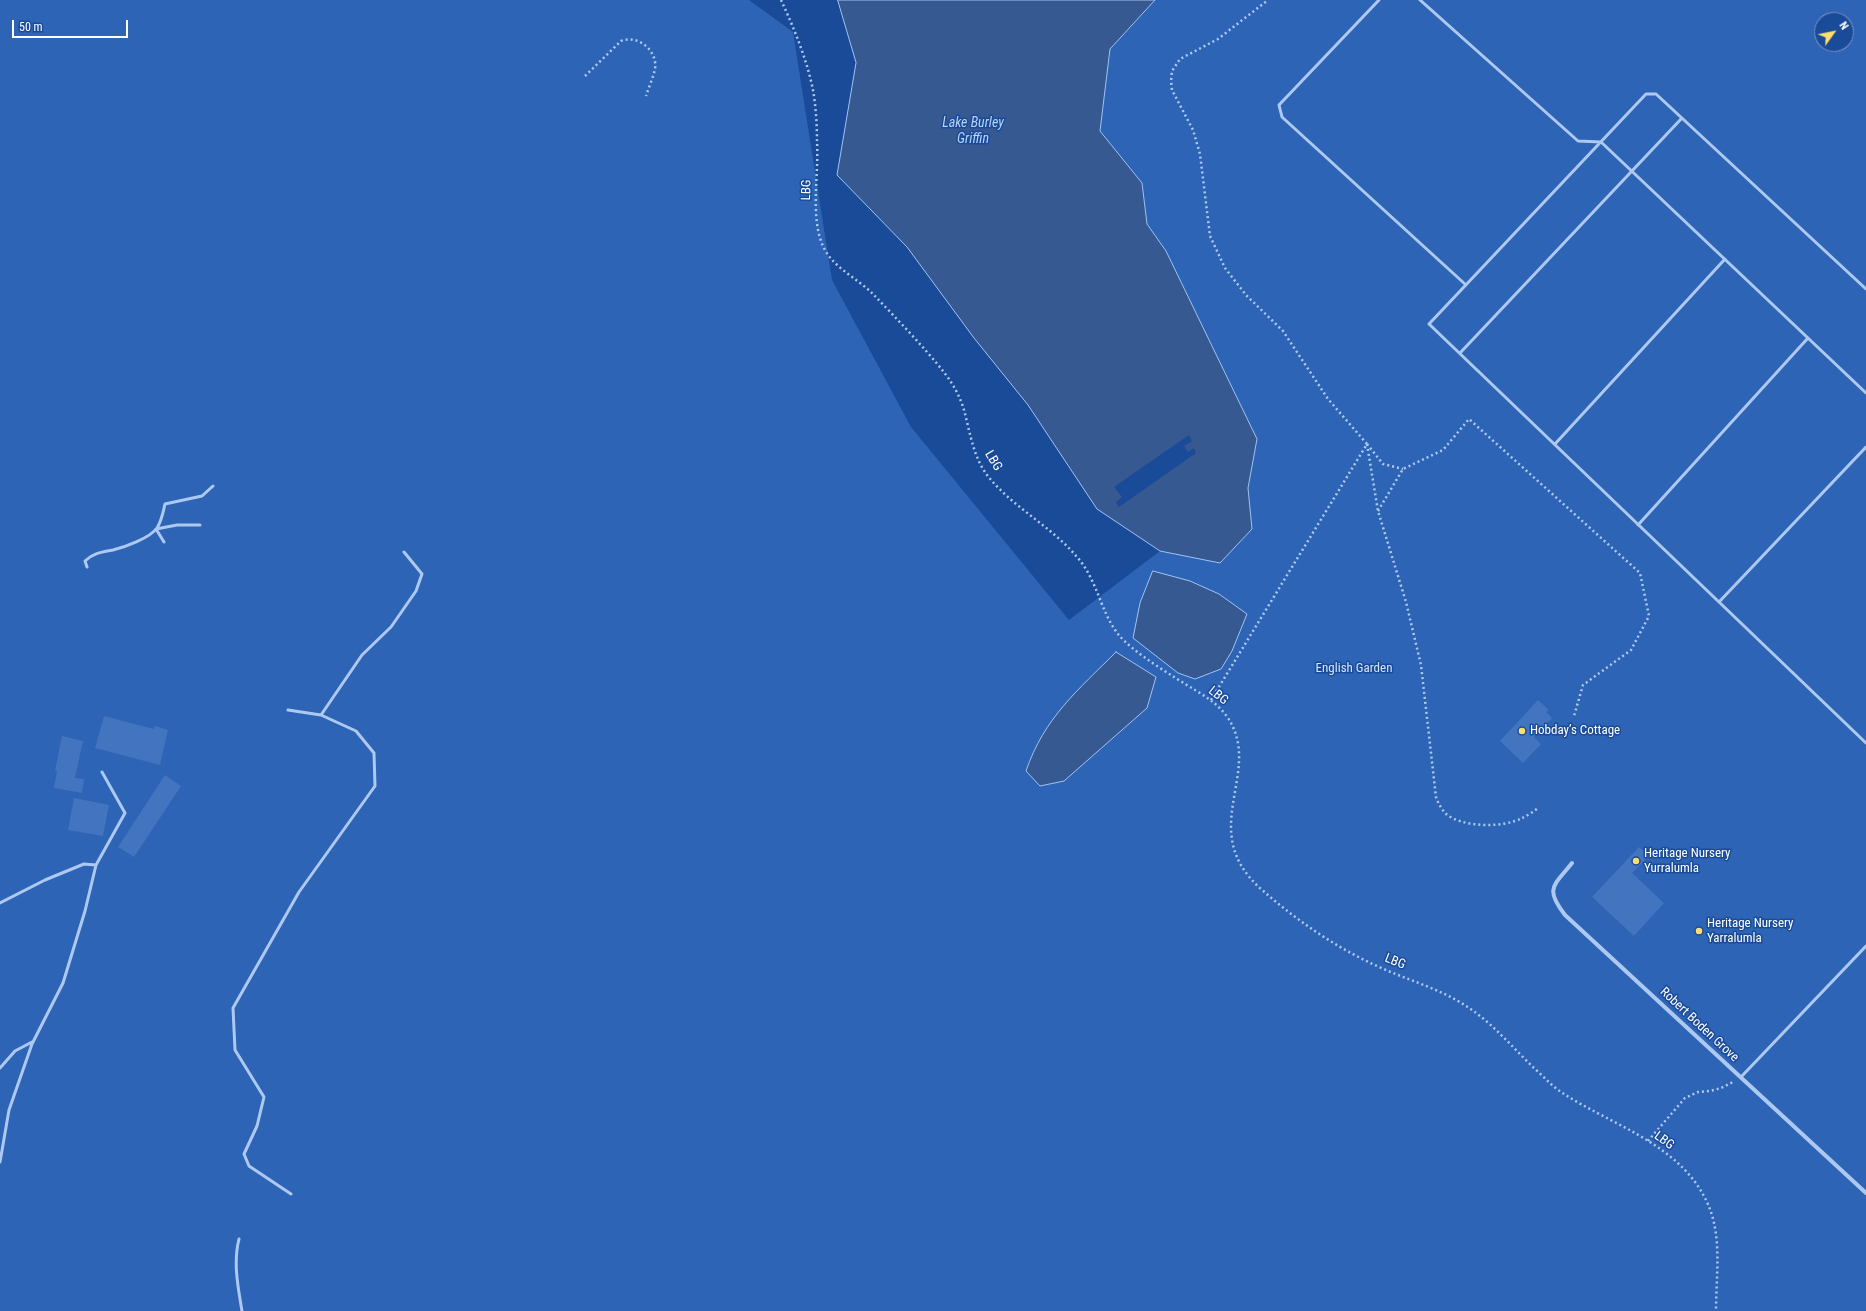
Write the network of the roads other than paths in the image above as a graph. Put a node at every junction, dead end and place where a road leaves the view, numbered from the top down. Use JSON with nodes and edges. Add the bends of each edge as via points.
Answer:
{"nodes":[{"id":1,"x":1379,"y":0,"type":"edge"},
{"id":2,"x":1420,"y":0,"type":"edge"},
{"id":3,"x":1682,"y":118,"type":"junction"},
{"id":4,"x":1601,"y":142,"type":"junction"},
{"id":5,"x":1631,"y":171,"type":"junction"},
{"id":6,"x":1725,"y":259,"type":"junction"},
{"id":7,"x":1466,"y":285,"type":"junction"},
{"id":8,"x":1866,"y":289,"type":"edge"},
{"id":9,"x":1808,"y":338,"type":"junction"},
{"id":10,"x":1460,"y":353,"type":"junction"},
{"id":11,"x":1866,"y":393,"type":"edge"},
{"id":12,"x":1555,"y":444,"type":"junction"},
{"id":13,"x":1866,"y":447,"type":"edge"},
{"id":14,"x":213,"y":486,"type":"dead end"},
{"id":15,"x":200,"y":525,"type":"dead end"},
{"id":16,"x":1638,"y":525,"type":"junction"},
{"id":17,"x":156,"y":529,"type":"junction"},
{"id":18,"x":164,"y":542,"type":"dead end"},
{"id":19,"x":404,"y":552,"type":"dead end"},
{"id":20,"x":86,"y":567,"type":"dead end"},
{"id":21,"x":1719,"y":602,"type":"junction"},
{"id":22,"x":288,"y":710,"type":"dead end"},
{"id":23,"x":321,"y":715,"type":"junction"},
{"id":24,"x":1866,"y":743,"type":"edge"},
{"id":25,"x":102,"y":772,"type":"dead end"},
{"id":26,"x":1572,"y":863,"type":"dead end"},
{"id":27,"x":96,"y":865,"type":"junction"},
{"id":28,"x":0,"y":903,"type":"edge"},
{"id":29,"x":1866,"y":946,"type":"edge"},
{"id":30,"x":33,"y":1041,"type":"junction"},
{"id":31,"x":0,"y":1068,"type":"edge"},
{"id":32,"x":1740,"y":1077,"type":"junction"},
{"id":33,"x":0,"y":1162,"type":"edge"},
{"id":34,"x":1866,"y":1193,"type":"edge"},
{"id":35,"x":291,"y":1194,"type":"dead end"},
{"id":36,"x":239,"y":1239,"type":"dead end"},
{"id":37,"x":242,"y":1311,"type":"edge"}],
"edges":[{"from":1,"to":7,"type":"lane","via":[[1279,105],[1282,117]]},
{"from":2,"to":4,"type":"lane","via":[[1578,140]]},
{"from":3,"to":4,"type":"lane","via":[[1656,94],[1646,94]]},
{"from":3,"to":5,"type":"lane"},
{"from":3,"to":8,"type":"lane"},
{"from":4,"to":5,"type":"lane"},
{"from":4,"to":7,"type":"lane"},
{"from":5,"to":6,"type":"lane"},
{"from":5,"to":10,"type":"lane"},
{"from":6,"to":9,"type":"lane"},
{"from":6,"to":12,"type":"lane"},
{"from":7,"to":10,"type":"lane","via":[[1429,324]]},
{"from":9,"to":11,"type":"lane"},
{"from":9,"to":16,"type":"lane"},
{"from":10,"to":12,"type":"lane"},
{"from":12,"to":16,"type":"lane"},
{"from":13,"to":21,"type":"lane"},
{"from":14,"to":17,"type":"lane","via":[[202,496],[165,504]]},
{"from":15,"to":17,"type":"lane","via":[[177,525]]},
{"from":16,"to":21,"type":"lane"},
{"from":17,"to":18,"type":"lane"},
{"from":17,"to":20,"type":"lane","via":[[138,541],[90,555],[85,561]]},
{"from":19,"to":23,"type":"lane","via":[[422,574],[416,591],[391,627],[362,655]]},
{"from":21,"to":24,"type":"lane"},
{"from":22,"to":23,"type":"lane"},
{"from":23,"to":35,"type":"lane","via":[[356,731],[374,753],[375,786],[300,892],[233,1008],[235,1050],[264,1097],[257,1126],[244,1154],[249,1166]]},
{"from":25,"to":27,"type":"lane","via":[[125,813]]},
{"from":26,"to":32,"type":"street","name":"Robert Boden Grove","via":[[1554,886],[1553,900]]},
{"from":27,"to":28,"type":"lane","via":[[84,864]]},
{"from":27,"to":30,"type":"lane","via":[[63,983]]},
{"from":29,"to":32,"type":"lane"},
{"from":30,"to":31,"type":"lane","via":[[15,1051]]},
{"from":30,"to":33,"type":"lane","via":[[9,1110]]},
{"from":32,"to":34,"type":"street","name":"Robert Boden Grove"},
{"from":36,"to":37,"type":"lane","via":[[236,1275]]}]}
